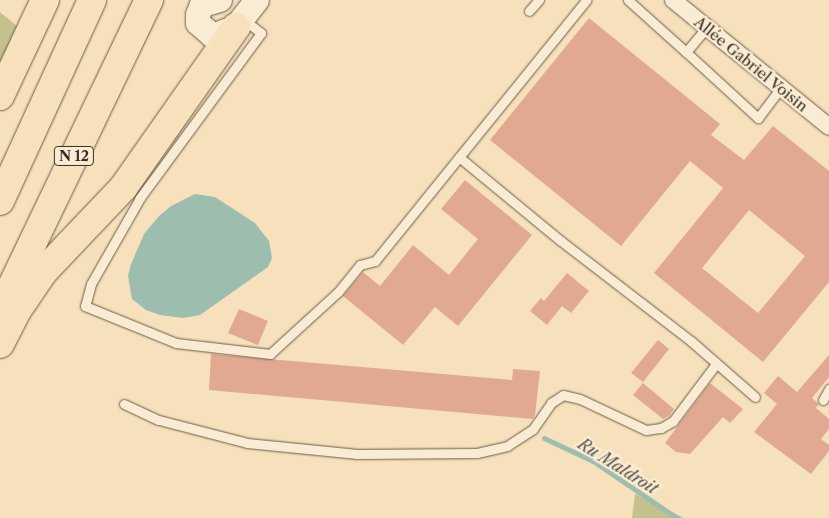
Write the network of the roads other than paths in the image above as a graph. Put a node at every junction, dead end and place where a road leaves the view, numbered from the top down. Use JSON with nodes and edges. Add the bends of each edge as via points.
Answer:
{"nodes":[{"id":1,"x":44,"y":0,"type":"edge"},
{"id":2,"x":92,"y":0,"type":"edge"},
{"id":3,"x":149,"y":0,"type":"edge"},
{"id":4,"x":220,"y":0,"type":"edge"},
{"id":5,"x":539,"y":0,"type":"edge"},
{"id":6,"x":586,"y":0,"type":"edge"},
{"id":7,"x":628,"y":0,"type":"edge"},
{"id":8,"x":673,"y":0,"type":"edge"},
{"id":9,"x":530,"y":11,"type":"dead end"},
{"id":10,"x":245,"y":15,"type":"edge"},
{"id":11,"x":706,"y":28,"type":"junction"},
{"id":12,"x":686,"y":52,"type":"junction"},
{"id":13,"x":781,"y":88,"type":"junction"},
{"id":14,"x":0,"y":96,"type":"edge"},
{"id":15,"x":829,"y":127,"type":"edge"},
{"id":16,"x":459,"y":158,"type":"junction"},
{"id":17,"x":0,"y":201,"type":"edge"},
{"id":18,"x":0,"y":312,"type":"edge"},
{"id":19,"x":0,"y":344,"type":"edge"},
{"id":20,"x":716,"y":364,"type":"junction"},
{"id":21,"x":829,"y":389,"type":"edge"},
{"id":22,"x":755,"y":397,"type":"dead end"},
{"id":23,"x":823,"y":400,"type":"dead end"},
{"id":24,"x":124,"y":404,"type":"dead end"}],
"edges":[{"from":1,"to":14,"type":"highway"},
{"from":2,"to":17,"type":"highway"},
{"from":3,"to":18,"type":"highway","number":"N 12"},
{"from":4,"to":10,"type":"street","via":[[202,5],[198,23],[213,36]]},
{"from":5,"to":9,"type":"lane"},
{"from":6,"to":16,"type":"lane"},
{"from":7,"to":12,"type":"lane"},
{"from":8,"to":11,"type":"street","name":"Allée Gabriel Voisin"},
{"from":10,"to":16,"type":"lane","via":[[260,33],[140,198],[91,284],[84,306],[176,344],[270,354],[338,292],[360,265],[375,261]]},
{"from":10,"to":19,"type":"highway","via":[[122,188],[44,272],[16,312]]},
{"from":11,"to":12,"type":"lane"},
{"from":11,"to":13,"type":"street","name":"Allée Gabriel Voisin"},
{"from":12,"to":13,"type":"lane","via":[[758,118]]},
{"from":13,"to":15,"type":"street","name":"Allée Gabriel Voisin"},
{"from":16,"to":20,"type":"lane"},
{"from":20,"to":22,"type":"lane"},
{"from":20,"to":24,"type":"lane","via":[[673,422],[661,428],[646,430],[580,399],[564,395],[551,404],[533,429],[507,446],[476,453],[357,454],[247,443],[159,420]]},
{"from":21,"to":23,"type":"lane"}]}
